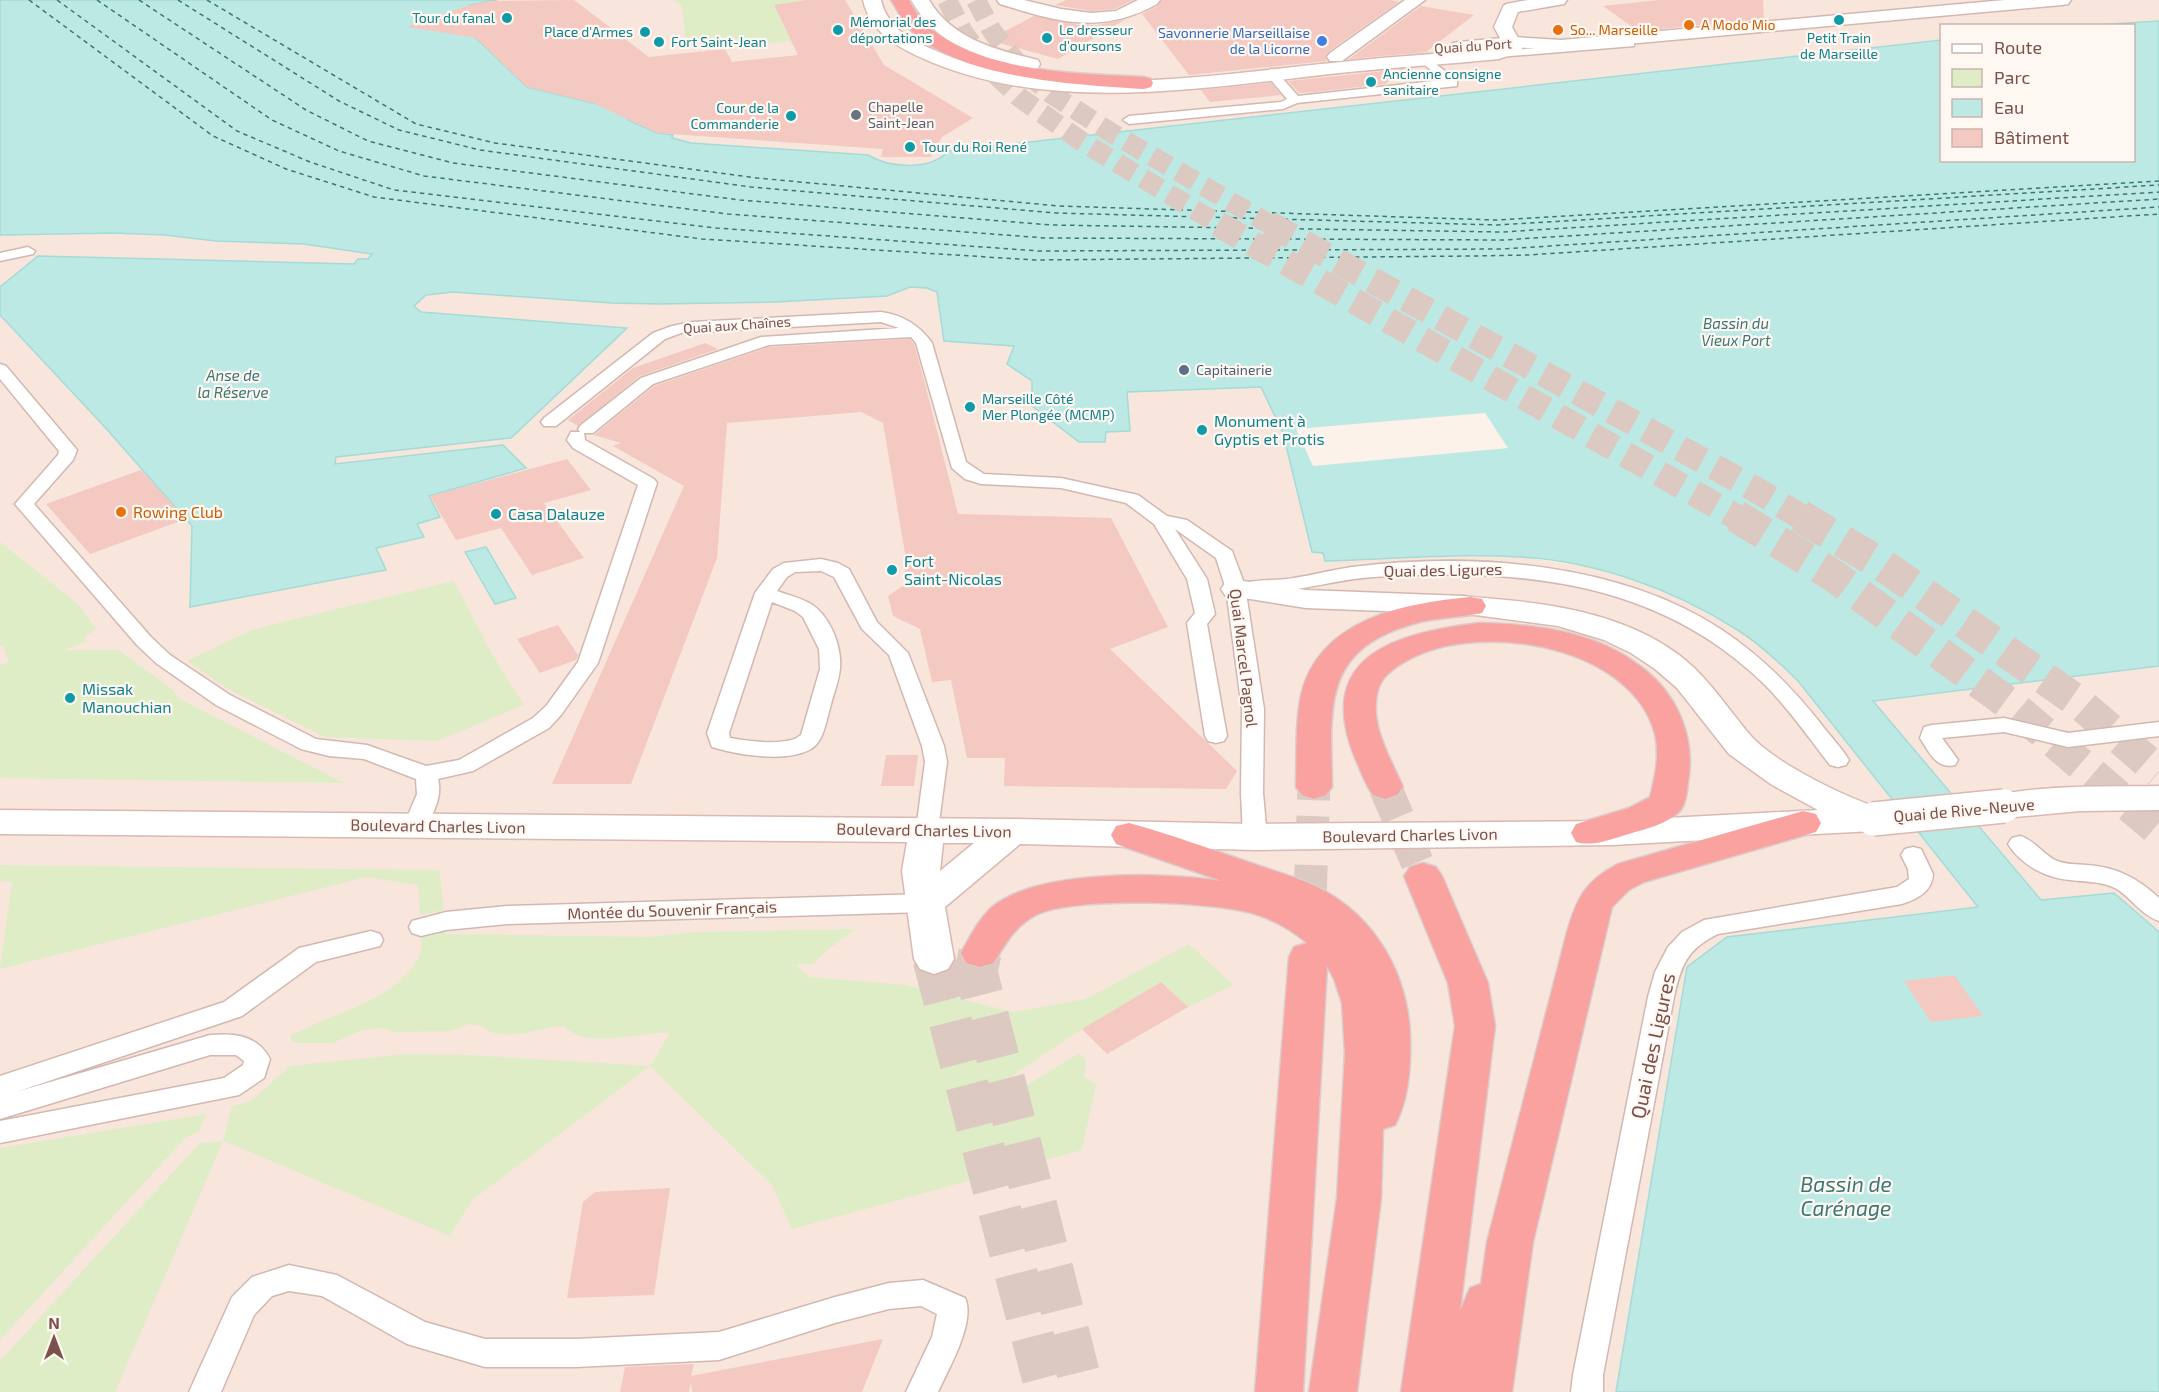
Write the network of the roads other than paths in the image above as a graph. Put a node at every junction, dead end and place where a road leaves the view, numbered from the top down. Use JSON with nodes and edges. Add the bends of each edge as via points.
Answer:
{"nodes":[{"id":1,"x":872,"y":0,"type":"edge"},
{"id":2,"x":900,"y":0,"type":"edge"},
{"id":3,"x":920,"y":0,"type":"edge"},
{"id":4,"x":1006,"y":0,"type":"edge"},
{"id":5,"x":1151,"y":0,"type":"edge"},
{"id":6,"x":1416,"y":0,"type":"edge"},
{"id":7,"x":1558,"y":0,"type":"edge"},
{"id":8,"x":2062,"y":0,"type":"edge"},
{"id":9,"x":1515,"y":6,"type":"edge"},
{"id":10,"x":1804,"y":8,"type":"dead end"},
{"id":11,"x":1830,"y":21,"type":"junction"},
{"id":12,"x":1459,"y":47,"type":"junction"},
{"id":13,"x":1506,"y":48,"type":"junction"},
{"id":14,"x":1336,"y":57,"type":"junction"},
{"id":15,"x":1425,"y":60,"type":"junction"},
{"id":16,"x":1271,"y":73,"type":"junction"},
{"id":17,"x":1144,"y":83,"type":"junction"},
{"id":18,"x":1294,"y":100,"type":"junction"},
{"id":19,"x":1129,"y":120,"type":"dead end"},
{"id":20,"x":28,"y":251,"type":"dead end"},
{"id":21,"x":0,"y":257,"type":"edge"},
{"id":22,"x":914,"y":332,"type":"junction"},
{"id":23,"x":0,"y":369,"type":"edge"},
{"id":24,"x":550,"y":422,"type":"dead end"},
{"id":25,"x":1161,"y":521,"type":"junction"},
{"id":26,"x":1236,"y":589,"type":"junction"},
{"id":27,"x":765,"y":593,"type":"junction"},
{"id":28,"x":1306,"y":599,"type":"junction"},
{"id":29,"x":1471,"y":606,"type":"junction"},
{"id":30,"x":1357,"y":639,"type":"junction"},
{"id":31,"x":2159,"y":729,"type":"edge"},
{"id":32,"x":1216,"y":736,"type":"dead end"},
{"id":33,"x":1838,"y":760,"type":"dead end"},
{"id":34,"x":1947,"y":760,"type":"dead end"},
{"id":35,"x":425,"y":774,"type":"junction"},
{"id":36,"x":2159,"y":783,"type":"edge"},
{"id":37,"x":1314,"y":787,"type":"tunnel mouth"},
{"id":38,"x":1385,"y":787,"type":"tunnel mouth"},
{"id":39,"x":2159,"y":798,"type":"edge"},
{"id":40,"x":2080,"y":799,"type":"junction"},
{"id":41,"x":1855,"y":816,"type":"junction"},
{"id":42,"x":0,"y":822,"type":"edge"},
{"id":43,"x":1803,"y":823,"type":"junction"},
{"id":44,"x":414,"y":827,"type":"junction"},
{"id":45,"x":927,"y":830,"type":"junction"},
{"id":46,"x":1012,"y":831,"type":"junction"},
{"id":47,"x":1588,"y":832,"type":"junction"},
{"id":48,"x":1129,"y":834,"type":"junction"},
{"id":49,"x":1255,"y":837,"type":"junction"},
{"id":50,"x":2020,"y":844,"type":"dead end"},
{"id":51,"x":1913,"y":855,"type":"dead end"},
{"id":52,"x":1424,"y":876,"type":"tunnel mouth"},
{"id":53,"x":925,"y":903,"type":"junction"},
{"id":54,"x":2159,"y":912,"type":"edge"},
{"id":55,"x":421,"y":927,"type":"dead end"},
{"id":56,"x":371,"y":940,"type":"dead end"},
{"id":57,"x":980,"y":954,"type":"tunnel mouth"},
{"id":58,"x":1308,"y":957,"type":"tunnel mouth"},
{"id":59,"x":934,"y":959,"type":"tunnel mouth"},
{"id":60,"x":0,"y":1087,"type":"edge"},
{"id":61,"x":0,"y":1108,"type":"edge"},
{"id":62,"x":0,"y":1132,"type":"edge"},
{"id":63,"x":1359,"y":1196,"type":"junction"},
{"id":64,"x":1510,"y":1242,"type":"junction"},
{"id":65,"x":205,"y":1392,"type":"edge"},
{"id":66,"x":922,"y":1392,"type":"edge"},
{"id":67,"x":1280,"y":1392,"type":"edge"},
{"id":68,"x":1333,"y":1392,"type":"edge"},
{"id":69,"x":1425,"y":1392,"type":"edge"},
{"id":70,"x":1449,"y":1392,"type":"edge"},
{"id":71,"x":1488,"y":1392,"type":"edge"},
{"id":72,"x":1587,"y":1392,"type":"edge"}],
"edges":[{"from":1,"to":17,"type":"street","name":"Quai du Port","via":[[876,16],[904,42],[930,58],[962,70],[1057,85]]},
{"from":2,"to":17,"type":"highway","via":[[906,13],[930,37],[978,60],[1037,74]]},
{"from":3,"to":14,"type":"street","name":"Quai du Port","via":[[932,21],[967,44],[1039,66],[1116,74],[1195,72]]},
{"from":4,"to":5,"type":"street","via":[[1087,18],[1113,17]]},
{"from":6,"to":14,"type":"street"},
{"from":7,"to":9,"type":"street"},
{"from":8,"to":11,"type":"street","name":"Quai du Port"},
{"from":9,"to":12,"type":"street","via":[[1488,23],[1474,40]]},
{"from":9,"to":13,"type":"street","via":[[1503,27]]},
{"from":10,"to":11,"type":"street"},
{"from":11,"to":13,"type":"street","name":"Quai du Port"},
{"from":12,"to":13,"type":"street","name":"Quai du Port"},
{"from":12,"to":14,"type":"street","name":"Quai du Port"},
{"from":13,"to":15,"type":"street","name":"Quai du Port"},
{"from":15,"to":16,"type":"street","name":"Quai du Port"},
{"from":15,"to":18,"type":"lane","via":[[1453,83]]},
{"from":16,"to":17,"type":"street","name":"Quai du Port"},
{"from":16,"to":18,"type":"lane"},
{"from":18,"to":19,"type":"lane","via":[[1283,105]]},
{"from":20,"to":21,"type":"lane"},
{"from":22,"to":24,"type":"lane","name":"Quai aux Chaînes","via":[[895,319],[881,317],[678,329],[651,342]]},
{"from":22,"to":25,"type":"lane","name":"Quai Marcel Pagnol","via":[[924,343],[958,464],[963,470],[981,479],[1061,483],[1132,499]]},
{"from":22,"to":35,"type":"lane","via":[[767,340],[647,381],[582,433],[576,440],[579,444],[648,483],[588,663],[541,723],[465,766]]},
{"from":23,"to":35,"type":"lane","via":[[69,453],[24,504],[163,659],[223,700],[309,744],[366,752]]},
{"from":25,"to":26,"type":"lane","name":"Quai Marcel Pagnol","via":[[1180,524],[1226,555]]},
{"from":25,"to":32,"type":"lane","name":"Quai Marcel Pagnol","via":[[1197,579],[1205,614],[1197,623]]},
{"from":26,"to":28,"type":"street"},
{"from":26,"to":33,"type":"lane","name":"Quai des Ligures","via":[[1360,572],[1472,567],[1549,573],[1614,588],[1686,616],[1738,650],[1779,688]]},
{"from":26,"to":49,"type":"lane","name":"Quai Marcel Pagnol","via":[[1253,710]]},
{"from":27,"to":27,"type":"lane","via":[[718,733],[720,742],[731,746],[789,748],[804,744],[811,736],[830,669],[829,649],[810,613]]},
{"from":27,"to":45,"type":"lane","via":[[780,573],[791,567],[831,567],[842,573],[869,625],[898,653],[935,756]]},
{"from":28,"to":29,"type":"street"},
{"from":28,"to":30,"type":"street","via":[[1341,611],[1353,620]]},
{"from":29,"to":30,"type":"highway","via":[[1412,613]]},
{"from":29,"to":41,"type":"street","via":[[1550,614],[1588,624],[1645,648],[1688,679],[1751,756]]},
{"from":30,"to":37,"type":"highway","via":[[1338,655],[1322,681],[1316,711]]},
{"from":31,"to":34,"type":"lane","via":[[2068,740],[2004,725],[1932,732],[1931,738]]},
{"from":35,"to":44,"type":"lane","via":[[429,782],[426,803]]},
{"from":36,"to":40,"type":"street","name":"Quai de Rive-Neuve"},
{"from":38,"to":47,"type":"highway","via":[[1359,713],[1362,686],[1379,664],[1424,640],[1461,632],[1539,635],[1579,646],[1631,675],[1662,710],[1671,733],[1673,776],[1666,804],[1642,816]]},
{"from":39,"to":40,"type":"street","name":"Quai de Rive-Neuve"},
{"from":40,"to":41,"type":"street","name":"Quai de Rive-Neuve","bridge":true},
{"from":41,"to":43,"type":"street","name":"Boulevard Charles Livon"},
{"from":42,"to":44,"type":"street","name":"Boulevard Charles Livon"},
{"from":43,"to":47,"type":"street","name":"Boulevard Charles Livon"},
{"from":43,"to":64,"type":"highway","via":[[1631,873],[1616,880],[1594,904]]},
{"from":44,"to":45,"type":"street","name":"Boulevard Charles Livon"},
{"from":45,"to":46,"type":"street","name":"Boulevard Charles Livon"},
{"from":45,"to":53,"type":"street","via":[[921,871]]},
{"from":46,"to":48,"type":"street","name":"Boulevard Charles Livon"},
{"from":46,"to":53,"type":"street"},
{"from":47,"to":49,"type":"street","name":"Boulevard Charles Livon"},
{"from":48,"to":49,"type":"street","name":"Boulevard Charles Livon"},
{"from":48,"to":63,"type":"highway","via":[[1312,900],[1349,928],[1373,959],[1388,1004],[1389,1059],[1384,1096]]},
{"from":50,"to":54,"type":"lane","via":[[2033,858],[2054,870],[2106,876],[2122,882]]},
{"from":51,"to":72,"type":"lane","name":"Quai des Ligures","via":[[1922,878],[1916,888],[1902,895],[1713,926],[1682,944],[1672,957],[1661,997]]},
{"from":52,"to":69,"type":"highway","via":[[1468,983],[1475,1026]]},
{"from":53,"to":55,"type":"lane","name":"Montée du Souvenir Français","via":[[507,915]]},
{"from":53,"to":59,"type":"street"},
{"from":56,"to":60,"type":"lane","via":[[309,955],[233,1009]]},
{"from":57,"to":63,"type":"highway","via":[[995,927],[1016,909],[1040,897],[1068,891],[1204,892],[1260,901],[1305,921],[1343,960],[1362,1004],[1366,1050]]},
{"from":58,"to":67,"type":"highway"},
{"from":61,"to":62,"type":"lane","via":[[210,1045],[236,1043],[251,1049],[257,1059],[255,1071],[230,1087]]},
{"from":63,"to":68,"type":"highway"},
{"from":64,"to":70,"type":"highway"},
{"from":64,"to":71,"type":"highway"},
{"from":65,"to":66,"type":"lane","via":[[243,1306],[262,1286],[289,1278],[327,1284],[418,1334],[485,1353],[719,1346],[856,1304],[923,1293],[954,1307],[947,1338]]}]}
